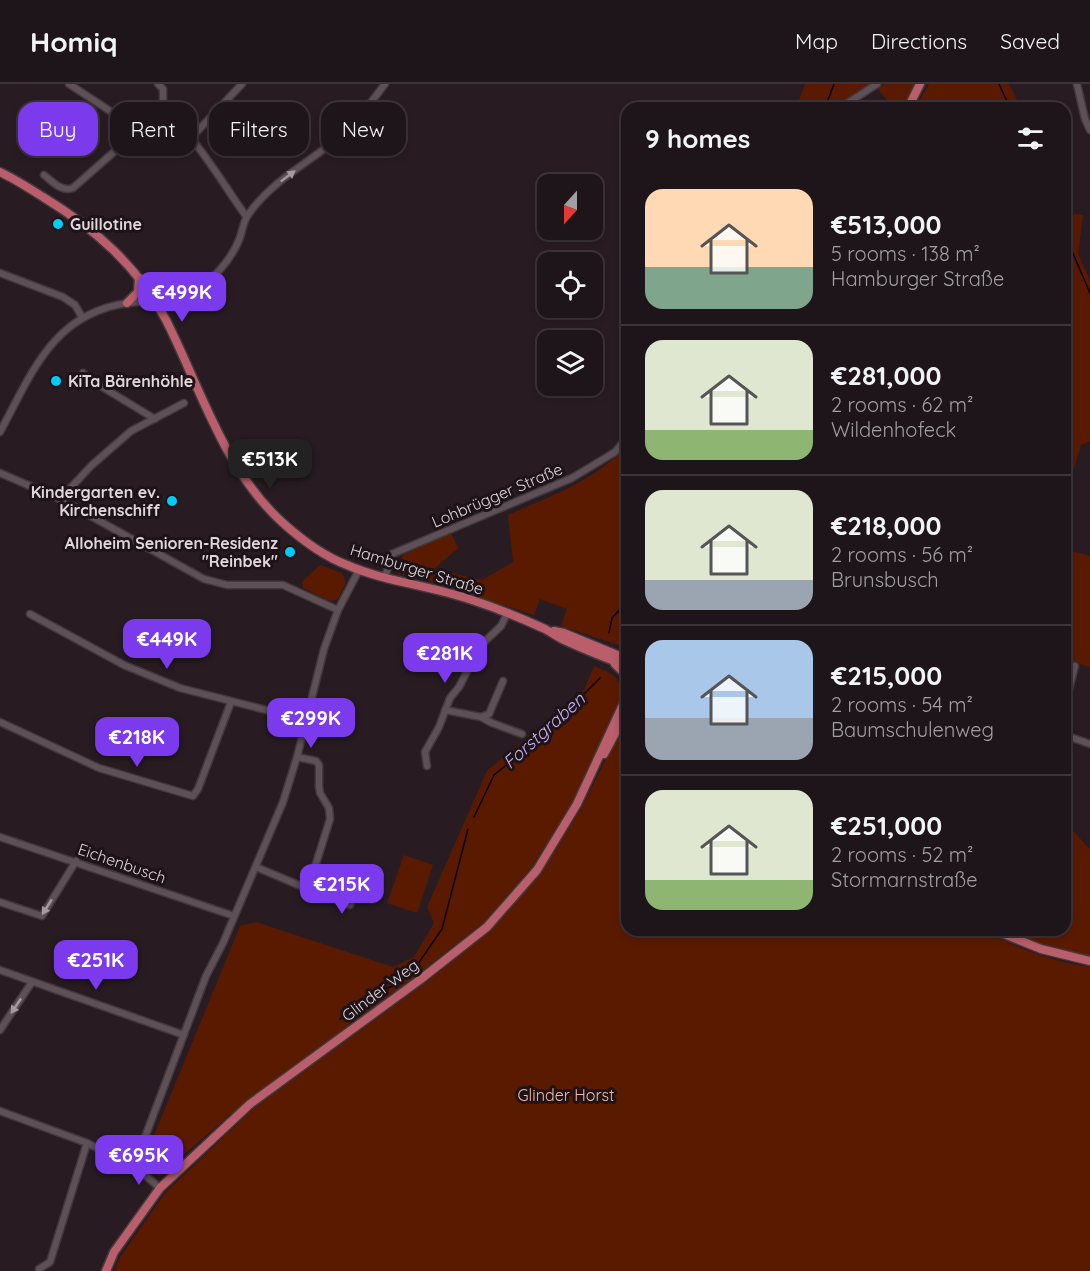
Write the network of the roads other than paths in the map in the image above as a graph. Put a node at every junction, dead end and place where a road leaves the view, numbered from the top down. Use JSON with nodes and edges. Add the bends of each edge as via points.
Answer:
{"nodes":[{"id":1,"x":69,"y":84,"type":"edge"},
{"id":2,"x":158,"y":84,"type":"edge"},
{"id":3,"x":242,"y":84,"type":"edge"},
{"id":4,"x":385,"y":84,"type":"edge"},
{"id":5,"x":877,"y":84,"type":"edge"},
{"id":6,"x":920,"y":84,"type":"edge"},
{"id":7,"x":1077,"y":84,"type":"edge"},
{"id":8,"x":163,"y":102,"type":"edge"},
{"id":9,"x":848,"y":102,"type":"edge"},
{"id":10,"x":911,"y":102,"type":"edge"},
{"id":11,"x":110,"y":111,"type":"edge"},
{"id":12,"x":1090,"y":130,"type":"edge"},
{"id":13,"x":197,"y":132,"type":"edge"},
{"id":14,"x":197,"y":147,"type":"edge"},
{"id":15,"x":110,"y":156,"type":"edge"},
{"id":16,"x":0,"y":172,"type":"edge"},
{"id":17,"x":44,"y":175,"type":"dead end"},
{"id":18,"x":246,"y":216,"type":"junction"},
{"id":19,"x":0,"y":273,"type":"edge"},
{"id":20,"x":139,"y":278,"type":"junction"},
{"id":21,"x":155,"y":301,"type":"junction"},
{"id":22,"x":128,"y":303,"type":"junction"},
{"id":23,"x":82,"y":317,"type":"junction"},
{"id":24,"x":83,"y":373,"type":"dead end"},
{"id":25,"x":184,"y":403,"type":"dead end"},
{"id":26,"x":154,"y":419,"type":"junction"},
{"id":27,"x":0,"y":432,"type":"edge"},
{"id":28,"x":621,"y":445,"type":"edge"},
{"id":29,"x":0,"y":474,"type":"edge"},
{"id":30,"x":60,"y":499,"type":"junction"},
{"id":31,"x":358,"y":570,"type":"junction"},
{"id":32,"x":386,"y":578,"type":"junction"},
{"id":33,"x":338,"y":610,"type":"junction"},
{"id":34,"x":30,"y":614,"type":"dead end"},
{"id":35,"x":507,"y":614,"type":"junction"},
{"id":36,"x":545,"y":629,"type":"junction"},
{"id":37,"x":621,"y":658,"type":"edge"},
{"id":38,"x":610,"y":659,"type":"junction"},
{"id":39,"x":621,"y":660,"type":"edge"},
{"id":40,"x":1075,"y":666,"type":"dead end"},
{"id":41,"x":621,"y":669,"type":"edge"},
{"id":42,"x":503,"y":681,"type":"dead end"},
{"id":43,"x":1071,"y":681,"type":"edge"},
{"id":44,"x":231,"y":702,"type":"junction"},
{"id":45,"x":621,"y":709,"type":"edge"},
{"id":46,"x":445,"y":710,"type":"junction"},
{"id":47,"x":481,"y":717,"type":"junction"},
{"id":48,"x":306,"y":720,"type":"junction"},
{"id":49,"x":0,"y":722,"type":"edge"},
{"id":50,"x":621,"y":722,"type":"edge"},
{"id":51,"x":522,"y":734,"type":"dead end"},
{"id":52,"x":1071,"y":737,"type":"edge"},
{"id":53,"x":1090,"y":744,"type":"edge"},
{"id":54,"x":297,"y":757,"type":"junction"},
{"id":55,"x":427,"y":766,"type":"dead end"},
{"id":56,"x":592,"y":775,"type":"junction"},
{"id":57,"x":0,"y":837,"type":"edge"},
{"id":58,"x":76,"y":861,"type":"junction"},
{"id":59,"x":256,"y":867,"type":"junction"},
{"id":60,"x":308,"y":889,"type":"junction"},
{"id":61,"x":356,"y":889,"type":"dead end"},
{"id":62,"x":0,"y":902,"type":"edge"},
{"id":63,"x":234,"y":916,"type":"junction"},
{"id":64,"x":1009,"y":936,"type":"edge"},
{"id":65,"x":1090,"y":960,"type":"edge"},
{"id":66,"x":0,"y":970,"type":"edge"},
{"id":67,"x":32,"y":982,"type":"junction"},
{"id":68,"x":0,"y":1030,"type":"edge"},
{"id":69,"x":184,"y":1035,"type":"junction"},
{"id":70,"x":0,"y":1111,"type":"edge"},
{"id":71,"x":87,"y":1143,"type":"junction"},
{"id":72,"x":134,"y":1166,"type":"junction"},
{"id":73,"x":160,"y":1188,"type":"junction"},
{"id":74,"x":39,"y":1269,"type":"dead end"},
{"id":75,"x":106,"y":1271,"type":"edge"}],
"edges":[{"from":1,"to":11,"type":"street"},
{"from":2,"to":8,"type":"street","via":[[163,89]]},
{"from":3,"to":13,"type":"street"},
{"from":18,"to":4,"type":"street","one_way":true,"via":[[277,183],[341,136]]},
{"from":5,"to":9,"type":"street"},
{"from":6,"to":10,"type":"main road"},
{"from":7,"to":12,"type":"street"},
{"from":14,"to":18,"type":"street"},
{"from":15,"to":17,"type":"street","via":[[74,188],[61,188]]},
{"from":16,"to":20,"type":"main road","name":"Hamburger Straße","via":[[96,232]]},
{"from":18,"to":21,"type":"street","via":[[233,252],[213,277],[189,293]]},
{"from":19,"to":23,"type":"street","via":[[63,297],[75,305]]},
{"from":20,"to":21,"type":"main road","name":"Hamburger Straße"},
{"from":20,"to":22,"type":"main road","via":[[138,292]]},
{"from":21,"to":22,"type":"street"},
{"from":21,"to":31,"type":"main road","name":"Hamburger Straße","via":[[199,395],[255,493],[296,534],[322,553]]},
{"from":22,"to":23,"type":"street"},
{"from":23,"to":27,"type":"street","via":[[47,349]]},
{"from":24,"to":26,"type":"street"},
{"from":25,"to":26,"type":"street"},
{"from":26,"to":30,"type":"street","via":[[131,431]]},
{"from":28,"to":32,"type":"street","name":"Lohbrügger Straße","via":[[572,478],[392,554]]},
{"from":29,"to":30,"type":"street"},
{"from":30,"to":33,"type":"street","via":[[204,579],[227,585],[289,587]]},
{"from":31,"to":32,"type":"main road","name":"Hamburger Straße"},
{"from":31,"to":33,"type":"street"},
{"from":32,"to":35,"type":"main road","name":"Hamburger Straße","via":[[454,593]]},
{"from":33,"to":48,"type":"street"},
{"from":34,"to":44,"type":"street","via":[[123,665],[180,688]]},
{"from":35,"to":36,"type":"main road","name":"Hamburger Straße"},
{"from":35,"to":46,"type":"street","via":[[501,626],[481,645]]},
{"from":36,"to":37,"type":"main road","name":"Hamburger Straße"},
{"from":36,"to":38,"type":"main road","name":"Hamburger Straße"},
{"from":38,"to":39,"type":"main road","name":"Hamburger Straße"},
{"from":38,"to":41,"type":"main road"},
{"from":40,"to":43,"type":"street"},
{"from":42,"to":47,"type":"street","via":[[489,714]]},
{"from":44,"to":48,"type":"street"},
{"from":44,"to":49,"type":"street","via":[[193,796],[99,768]]},
{"from":45,"to":56,"type":"main road","name":"Glinder Weg"},
{"from":46,"to":47,"type":"street"},
{"from":46,"to":55,"type":"street","via":[[425,752]]},
{"from":47,"to":51,"type":"street"},
{"from":48,"to":54,"type":"street"},
{"from":50,"to":56,"type":"main road"},
{"from":52,"to":53,"type":"street"},
{"from":54,"to":59,"type":"street"},
{"from":54,"to":60,"type":"street","via":[[319,765],[320,793],[330,814]]},
{"from":56,"to":73,"type":"main road","name":"Glinder Weg","via":[[537,870],[487,927],[250,1104]]},
{"from":57,"to":58,"type":"street","name":"Eichenbusch"},
{"from":58,"to":62,"type":"street","one_way":true,"via":[[42,916]]},
{"from":58,"to":63,"type":"street","name":"Eichenbusch"},
{"from":59,"to":60,"type":"street"},
{"from":59,"to":63,"type":"street"},
{"from":60,"to":61,"type":"street","via":[[350,905]]},
{"from":63,"to":69,"type":"street"},
{"from":64,"to":65,"type":"main road","via":[[1041,949]]},
{"from":66,"to":67,"type":"street"},
{"from":67,"to":68,"type":"street","one_way":true},
{"from":67,"to":69,"type":"street"},
{"from":69,"to":72,"type":"street"},
{"from":70,"to":71,"type":"street"},
{"from":71,"to":72,"type":"street"},
{"from":71,"to":74,"type":"street","via":[[50,1262]]},
{"from":72,"to":73,"type":"street"},
{"from":73,"to":75,"type":"main road","name":"Glinder Weg","via":[[114,1252]]}]}
